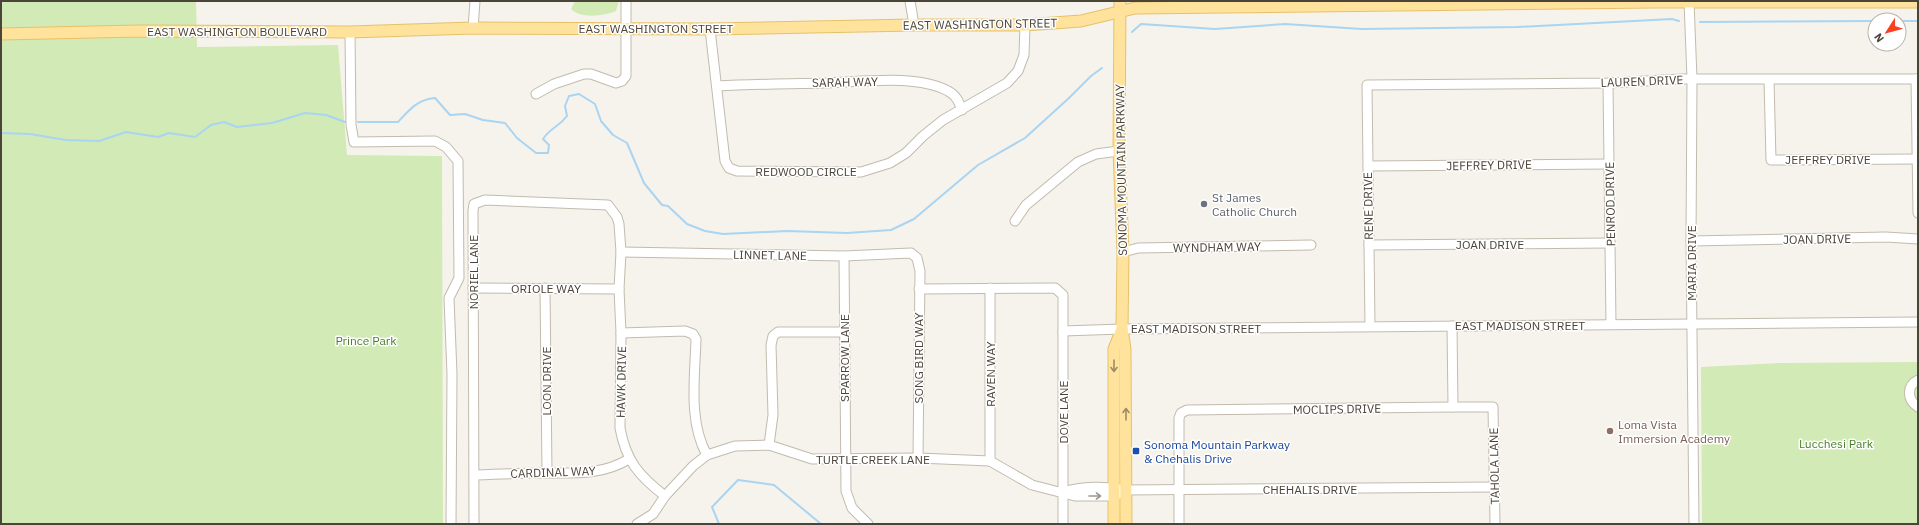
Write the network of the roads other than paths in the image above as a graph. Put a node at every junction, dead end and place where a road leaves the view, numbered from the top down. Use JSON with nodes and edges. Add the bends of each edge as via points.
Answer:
{"nodes":[{"id":1,"x":475,"y":1,"type":"edge"},
{"id":2,"x":626,"y":1,"type":"edge"},
{"id":3,"x":910,"y":1,"type":"edge"},
{"id":4,"x":1689,"y":2,"type":"edge"},
{"id":5,"x":1918,"y":2,"type":"edge"},
{"id":6,"x":1435,"y":3,"type":"edge"},
{"id":7,"x":1120,"y":6,"type":"edge"},
{"id":8,"x":914,"y":25,"type":"junction"},
{"id":9,"x":1025,"y":25,"type":"junction"},
{"id":10,"x":473,"y":28,"type":"junction"},
{"id":11,"x":626,"y":29,"type":"junction"},
{"id":12,"x":710,"y":29,"type":"junction"},
{"id":13,"x":350,"y":32,"type":"junction"},
{"id":14,"x":1,"y":34,"type":"edge"},
{"id":15,"x":1692,"y":79,"type":"junction"},
{"id":16,"x":1917,"y":79,"type":"edge"},
{"id":17,"x":1769,"y":80,"type":"junction"},
{"id":18,"x":1608,"y":83,"type":"junction"},
{"id":19,"x":1367,"y":85,"type":"joint"},
{"id":20,"x":717,"y":86,"type":"junction"},
{"id":21,"x":536,"y":94,"type":"dead end"},
{"id":22,"x":962,"y":110,"type":"junction"},
{"id":23,"x":1119,"y":150,"type":"junction"},
{"id":24,"x":1918,"y":159,"type":"edge"},
{"id":25,"x":1609,"y":164,"type":"junction"},
{"id":26,"x":1368,"y":166,"type":"junction"},
{"id":27,"x":608,"y":205,"type":"joint"},
{"id":28,"x":1918,"y":213,"type":"edge"},
{"id":29,"x":1015,"y":221,"type":"dead end"},
{"id":30,"x":1918,"y":238,"type":"edge"},
{"id":31,"x":1691,"y":241,"type":"junction"},
{"id":32,"x":1610,"y":243,"type":"junction"},
{"id":33,"x":1311,"y":244,"type":"dead end"},
{"id":34,"x":1369,"y":245,"type":"junction"},
{"id":35,"x":621,"y":252,"type":"junction"},
{"id":36,"x":1123,"y":252,"type":"junction"},
{"id":37,"x":844,"y":256,"type":"junction"},
{"id":38,"x":917,"y":258,"type":"joint"},
{"id":39,"x":473,"y":288,"type":"junction"},
{"id":40,"x":546,"y":288,"type":"junction"},
{"id":41,"x":990,"y":288,"type":"junction"},
{"id":42,"x":619,"y":289,"type":"junction"},
{"id":43,"x":918,"y":289,"type":"junction"},
{"id":44,"x":1918,"y":322,"type":"edge"},
{"id":45,"x":1611,"y":324,"type":"junction"},
{"id":46,"x":1692,"y":324,"type":"junction"},
{"id":47,"x":1370,"y":326,"type":"junction"},
{"id":48,"x":1452,"y":326,"type":"junction"},
{"id":49,"x":1122,"y":329,"type":"junction"},
{"id":50,"x":844,"y":332,"type":"junction"},
{"id":51,"x":1063,"y":332,"type":"junction"},
{"id":52,"x":622,"y":333,"type":"junction"},
{"id":53,"x":1918,"y":380,"type":"edge"},
{"id":54,"x":1453,"y":407,"type":"junction"},
{"id":55,"x":1493,"y":407,"type":"joint"},
{"id":56,"x":1918,"y":407,"type":"edge"},
{"id":57,"x":769,"y":445,"type":"junction"},
{"id":58,"x":707,"y":455,"type":"junction"},
{"id":59,"x":918,"y":458,"type":"junction"},
{"id":60,"x":629,"y":459,"type":"junction"},
{"id":61,"x":845,"y":460,"type":"junction"},
{"id":62,"x":990,"y":461,"type":"junction"},
{"id":63,"x":547,"y":473,"type":"junction"},
{"id":64,"x":474,"y":475,"type":"junction"},
{"id":65,"x":1494,"y":487,"type":"junction"},
{"id":66,"x":1126,"y":490,"type":"junction"},
{"id":67,"x":1180,"y":490,"type":"junction"},
{"id":68,"x":1063,"y":492,"type":"junction"},
{"id":69,"x":1114,"y":492,"type":"junction"},
{"id":70,"x":665,"y":496,"type":"junction"},
{"id":71,"x":451,"y":524,"type":"edge"},
{"id":72,"x":474,"y":524,"type":"edge"},
{"id":73,"x":637,"y":524,"type":"edge"},
{"id":74,"x":868,"y":524,"type":"edge"},
{"id":75,"x":1063,"y":524,"type":"edge"},
{"id":76,"x":1114,"y":524,"type":"edge"},
{"id":77,"x":1126,"y":524,"type":"edge"},
{"id":78,"x":1179,"y":524,"type":"edge"},
{"id":79,"x":1495,"y":524,"type":"edge"},
{"id":80,"x":1694,"y":524,"type":"edge"}],
"edges":[{"from":1,"to":10,"type":"street"},
{"from":2,"to":11,"type":"street"},
{"from":3,"to":8,"type":"street"},
{"from":4,"to":5,"type":"main road","name":"EAST WASHINGTON STREET"},
{"from":4,"to":6,"type":"main road","name":"EAST WASHINGTON STREET"},
{"from":4,"to":15,"type":"street","name":"MARIA DRIVE"},
{"from":6,"to":7,"type":"main road","name":"EAST WASHINGTON STREET","via":[[1135,8]]},
{"from":7,"to":9,"type":"main road","name":"EAST WASHINGTON STREET","via":[[1081,21]]},
{"from":7,"to":23,"type":"main road","name":"SONOMA MOUNTAIN PARKWAY"},
{"from":8,"to":9,"type":"main road","name":"EAST WASHINGTON STREET"},
{"from":8,"to":12,"type":"main road","name":"EAST WASHINGTON STREET"},
{"from":9,"to":22,"type":"street","name":"REDWOOD CIRCLE","via":[[1024,55],[1018,71],[1007,83]]},
{"from":10,"to":11,"type":"main road","name":"EAST WASHINGTON STREET"},
{"from":10,"to":13,"type":"main road","name":"EAST WASHINGTON BOULEVARD"},
{"from":11,"to":12,"type":"main road","name":"EAST WASHINGTON STREET"},
{"from":11,"to":21,"type":"street","via":[[626,76],[622,81],[616,83],[584,74],[554,84]]},
{"from":12,"to":20,"type":"street","name":"REDWOOD CIRCLE"},
{"from":13,"to":14,"type":"main road","name":"EAST WASHINGTON BOULEVARD","via":[[139,31]]},
{"from":13,"to":71,"type":"street","via":[[351,125],[354,142],[435,142],[446,147],[458,161],[459,278],[449,298],[452,374]]},
{"from":15,"to":17,"type":"street","name":"LAUREN DRIVE"},
{"from":15,"to":18,"type":"street","name":"LAUREN DRIVE"},
{"from":15,"to":31,"type":"street","name":"MARIA DRIVE"},
{"from":16,"to":17,"type":"street","name":"LAUREN DRIVE"},
{"from":16,"to":24,"type":"street"},
{"from":17,"to":24,"type":"street","name":"JEFFREY DRIVE","via":[[1770,160]]},
{"from":18,"to":19,"type":"street","name":"LAUREN DRIVE"},
{"from":18,"to":25,"type":"street","name":"PENROD DRIVE"},
{"from":19,"to":26,"type":"street","name":"RENE DRIVE"},
{"from":20,"to":22,"type":"street","name":"SARAH WAY","via":[[911,82],[938,86],[950,91]]},
{"from":20,"to":22,"type":"street","name":"REDWOOD CIRCLE","via":[[725,160],[729,168],[737,171],[861,172],[890,163],[906,153],[943,120]]},
{"from":23,"to":29,"type":"street","via":[[1096,154],[1078,162],[1026,205]]},
{"from":23,"to":36,"type":"main road","name":"SONOMA MOUNTAIN PARKWAY"},
{"from":24,"to":28,"type":"street"},
{"from":25,"to":26,"type":"street","name":"JEFFREY DRIVE"},
{"from":25,"to":32,"type":"street","name":"PENROD DRIVE"},
{"from":26,"to":34,"type":"street","name":"RENE DRIVE"},
{"from":27,"to":35,"type":"street","name":"HAWK DRIVE","via":[[620,224]]},
{"from":27,"to":39,"type":"street","name":"NORIEL LANE","via":[[485,200],[477,202],[473,211]]},
{"from":30,"to":31,"type":"street","name":"JOAN DRIVE"},
{"from":31,"to":46,"type":"street","name":"MARIA DRIVE"},
{"from":32,"to":34,"type":"street","name":"JOAN DRIVE"},
{"from":32,"to":45,"type":"street","name":"PENROD DRIVE"},
{"from":33,"to":36,"type":"street","name":"WYNDHAM WAY","via":[[1138,248]]},
{"from":34,"to":47,"type":"street","name":"RENE DRIVE"},
{"from":35,"to":37,"type":"street","name":"LINNET LANE"},
{"from":35,"to":42,"type":"street","name":"HAWK DRIVE"},
{"from":36,"to":49,"type":"main road","name":"SONOMA MOUNTAIN PARKWAY"},
{"from":37,"to":38,"type":"street","name":"LINNET LANE","via":[[911,254]]},
{"from":37,"to":50,"type":"street","name":"SPARROW LANE"},
{"from":38,"to":43,"type":"street","name":"SONG BIRD WAY","via":[[920,271]]},
{"from":39,"to":40,"type":"street","name":"ORIOLE WAY"},
{"from":39,"to":64,"type":"street","name":"NORIEL LANE"},
{"from":40,"to":42,"type":"street","name":"ORIOLE WAY"},
{"from":40,"to":63,"type":"street","name":"LOON DRIVE"},
{"from":41,"to":43,"type":"street"},
{"from":41,"to":51,"type":"street","via":[[1055,288],[1064,295]]},
{"from":41,"to":62,"type":"street","name":"RAVEN WAY"},
{"from":42,"to":52,"type":"street","name":"HAWK DRIVE"},
{"from":43,"to":59,"type":"street","name":"SONG BIRD WAY"},
{"from":44,"to":46,"type":"street","name":"EAST MADISON STREET"},
{"from":45,"to":46,"type":"street","name":"EAST MADISON STREET"},
{"from":45,"to":48,"type":"street","name":"EAST MADISON STREET"},
{"from":46,"to":80,"type":"street","name":"MARIA DRIVE"},
{"from":47,"to":48,"type":"street","name":"EAST MADISON STREET"},
{"from":47,"to":49,"type":"street","name":"EAST MADISON STREET"},
{"from":48,"to":54,"type":"street"},
{"from":49,"to":51,"type":"street"},
{"from":66,"to":49,"type":"main road","name":"SONOMA MOUNTAIN PARKWAY","one_way":true,"via":[[1126,349]]},
{"from":49,"to":69,"type":"main road","name":"SONOMA MOUNTAIN PARKWAY","one_way":true,"via":[[1114,349]]},
{"from":50,"to":57,"type":"street","via":[[778,332],[773,336],[773,415]]},
{"from":50,"to":61,"type":"street","name":"SPARROW LANE"},
{"from":51,"to":68,"type":"street","name":"DOVE LANE"},
{"from":52,"to":58,"type":"street","via":[[685,331],[693,334],[696,339],[697,430]]},
{"from":52,"to":60,"type":"street","name":"HAWK DRIVE","via":[[620,428]]},
{"from":53,"to":56,"type":"street","via":[[1912,384],[1909,393]]},
{"from":54,"to":55,"type":"street","name":"MOCLIPS DRIVE"},
{"from":54,"to":67,"type":"street","name":"MOCLIPS DRIVE","via":[[1187,410],[1181,413],[1179,418]]},
{"from":55,"to":65,"type":"street","name":"TAHOLA LANE"},
{"from":57,"to":58,"type":"street","name":"TURTLE CREEK LANE","via":[[735,446]]},
{"from":57,"to":61,"type":"street","name":"TURTLE CREEK LANE","via":[[812,459]]},
{"from":58,"to":70,"type":"street","name":"TURTLE CREEK LANE"},
{"from":59,"to":61,"type":"street","name":"TURTLE CREEK LANE"},
{"from":59,"to":62,"type":"street","name":"TURTLE CREEK LANE"},
{"from":60,"to":63,"type":"street","name":"CARDINAL WAY","via":[[604,470],[574,474]]},
{"from":60,"to":70,"type":"street","name":"HAWK DRIVE","via":[[639,475]]},
{"from":61,"to":74,"type":"street","name":"SPARROW LANE","via":[[846,491],[852,508]]},
{"from":62,"to":68,"type":"street","name":"TURTLE CREEK LANE","via":[[1032,485]]},
{"from":63,"to":64,"type":"street","name":"CARDINAL WAY"},
{"from":64,"to":72,"type":"street"},
{"from":65,"to":67,"type":"street","name":"CHEHALIS DRIVE"},
{"from":65,"to":79,"type":"street","name":"TAHOLA LANE"},
{"from":66,"to":67,"type":"street","name":"CHEHALIS DRIVE"},
{"from":66,"to":69,"type":"street","name":"TURTLE CREEK LANE"},
{"from":66,"to":77,"type":"main road","name":"SONOMA MOUNTAIN PARKWAY"},
{"from":67,"to":78,"type":"street"},
{"from":68,"to":69,"type":"street","name":"TURTLE CREEK LANE","via":[[1075,488]]},
{"from":68,"to":75,"type":"street","name":"DOVE LANE"},
{"from":69,"to":76,"type":"main road","name":"SONOMA MOUNTAIN PARKWAY"},
{"from":70,"to":73,"type":"street","name":"TURTLE CREEK LANE","via":[[653,514]]}]}
